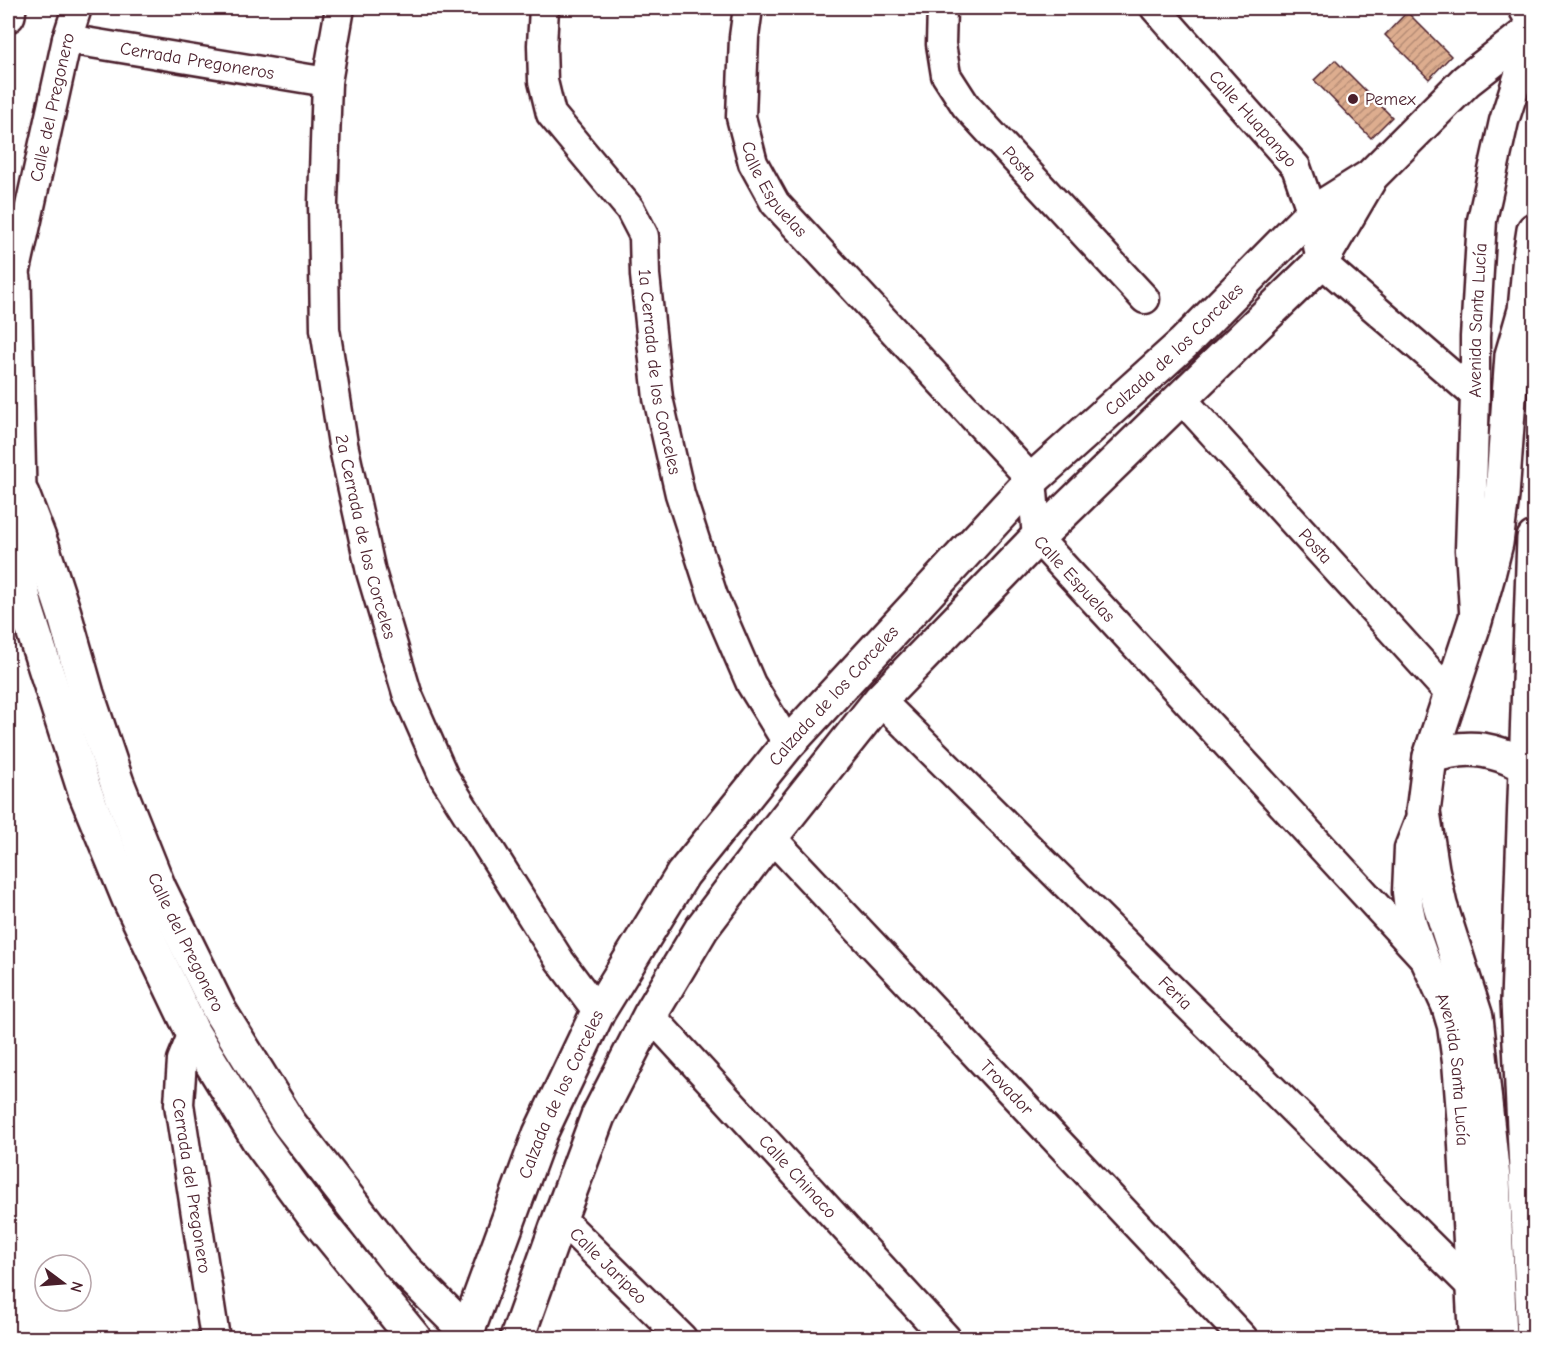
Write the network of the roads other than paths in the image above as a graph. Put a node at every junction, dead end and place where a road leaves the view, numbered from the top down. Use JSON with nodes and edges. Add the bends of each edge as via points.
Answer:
{"nodes":[{"id":1,"x":9,"y":8,"type":"edge"},
{"id":2,"x":77,"y":8,"type":"edge"},
{"id":3,"x":340,"y":8,"type":"edge"},
{"id":4,"x":544,"y":8,"type":"edge"},
{"id":5,"x":748,"y":8,"type":"edge"},
{"id":6,"x":942,"y":8,"type":"edge"},
{"id":7,"x":1155,"y":8,"type":"edge"},
{"id":8,"x":1523,"y":8,"type":"edge"},
{"id":9,"x":8,"y":15,"type":"edge"},
{"id":10,"x":1534,"y":28,"type":"edge"},
{"id":11,"x":67,"y":39,"type":"junction"},
{"id":12,"x":327,"y":82,"type":"junction"},
{"id":13,"x":1371,"y":176,"type":"junction"},
{"id":14,"x":1312,"y":213,"type":"junction"},
{"id":15,"x":1534,"y":230,"type":"edge"},
{"id":16,"x":1321,"y":262,"type":"junction"},
{"id":17,"x":11,"y":273,"type":"edge"},
{"id":18,"x":1145,"y":299,"type":"dead end"},
{"id":19,"x":1530,"y":324,"type":"edge"},
{"id":20,"x":1475,"y":395,"type":"junction"},
{"id":21,"x":1181,"y":398,"type":"junction"},
{"id":22,"x":1032,"y":480,"type":"junction"},
{"id":23,"x":1037,"y":538,"type":"junction"},
{"id":24,"x":1534,"y":538,"type":"edge"},
{"id":25,"x":21,"y":547,"type":"edge"},
{"id":26,"x":17,"y":607,"type":"edge"},
{"id":27,"x":64,"y":613,"type":"junction"},
{"id":28,"x":1475,"y":621,"type":"junction"},
{"id":29,"x":1450,"y":694,"type":"junction"},
{"id":30,"x":880,"y":700,"type":"junction"},
{"id":31,"x":788,"y":744,"type":"junction"},
{"id":32,"x":1430,"y":757,"type":"junction"},
{"id":33,"x":1531,"y":768,"type":"edge"},
{"id":34,"x":1423,"y":812,"type":"junction"},
{"id":35,"x":771,"y":837,"type":"junction"},
{"id":36,"x":1424,"y":958,"type":"junction"},
{"id":37,"x":598,"y":1012,"type":"junction"},
{"id":38,"x":650,"y":1015,"type":"junction"},
{"id":39,"x":193,"y":1033,"type":"junction"},
{"id":40,"x":560,"y":1218,"type":"junction"},
{"id":41,"x":1469,"y":1284,"type":"junction"},
{"id":42,"x":1534,"y":1331,"type":"edge"},
{"id":43,"x":466,"y":1335,"type":"edge"},
{"id":44,"x":215,"y":1338,"type":"edge"},
{"id":45,"x":414,"y":1338,"type":"edge"},
{"id":46,"x":518,"y":1338,"type":"edge"},
{"id":47,"x":681,"y":1338,"type":"edge"},
{"id":48,"x":946,"y":1338,"type":"edge"},
{"id":49,"x":1243,"y":1338,"type":"edge"},
{"id":50,"x":1473,"y":1338,"type":"edge"},
{"id":51,"x":1500,"y":1338,"type":"edge"}],
"edges":[{"from":1,"to":9,"type":"street"},
{"from":2,"to":11,"type":"street","name":"Calle del Pregonero"},
{"from":3,"to":12,"type":"street","name":"2a Cerrada de los Corceles"},
{"from":4,"to":31,"type":"street","name":"1a Cerrada de los Corceles","via":[[543,81],[551,114],[630,208],[644,236],[658,398],[680,494],[713,596],[751,684]]},
{"from":5,"to":22,"type":"street","name":"Calle Espuelas","via":[[741,117],[753,163],[775,203]]},
{"from":6,"to":18,"type":"street","name":"Posta","via":[[941,44],[946,75],[966,106]]},
{"from":7,"to":14,"type":"street","name":"Calle Huapango","via":[[1296,167]]},
{"from":8,"to":10,"type":"street"},
{"from":10,"to":13,"type":"street","name":"Calzada de los Corceles","via":[[1466,81]]},
{"from":10,"to":20,"type":"street","name":"Avenida Santa Lucía","via":[[1503,121],[1482,220]]},
{"from":11,"to":12,"type":"street","name":"Cerrada Pregoneros"},
{"from":11,"to":17,"type":"street","name":"Calle del Pregonero"},
{"from":12,"to":37,"type":"street","name":"2a Cerrada de los Corceles","via":[[323,203],[325,329],[343,444],[371,572],[407,693],[444,777],[566,970]]},
{"from":13,"to":14,"type":"street","name":"Calzada de los Corceles"},
{"from":13,"to":16,"type":"street","name":"Calzada de los Corceles"},
{"from":14,"to":16,"type":"street","name":"Calle Huapango"},
{"from":14,"to":22,"type":"street","name":"Calzada de los Corceles","via":[[1184,343]]},
{"from":15,"to":19,"type":"street","name":"Avenida Santa Lucía"},
{"from":16,"to":20,"type":"street"},
{"from":16,"to":21,"type":"street","name":"Calzada de los Corceles"},
{"from":17,"to":25,"type":"street","name":"Calle del Pregonero"},
{"from":19,"to":28,"type":"street","name":"Avenida Santa Lucía","via":[[1512,355],[1496,543]]},
{"from":20,"to":28,"type":"street","name":"Avenida Santa Lucía","via":[[1470,550]]},
{"from":21,"to":23,"type":"street","name":"Calzada de los Corceles"},
{"from":21,"to":29,"type":"street","name":"Posta"},
{"from":22,"to":23,"type":"street","name":"Calle Espuelas"},
{"from":22,"to":31,"type":"street","name":"Calzada de los Corceles"},
{"from":23,"to":30,"type":"street","name":"Calzada de los Corceles"},
{"from":23,"to":36,"type":"street","name":"Calle Espuelas"},
{"from":24,"to":33,"type":"street"},
{"from":25,"to":26,"type":"street","name":"Calle del Pregonero"},
{"from":25,"to":27,"type":"street","name":"Calle del Pregonero"},
{"from":26,"to":27,"type":"street"},
{"from":26,"to":39,"type":"street","name":"Calle del Pregonero","via":[[129,899]]},
{"from":27,"to":43,"type":"street","name":"Calle del Pregonero","via":[[117,783],[159,888],[219,1010],[289,1123],[398,1263]]},
{"from":28,"to":29,"type":"street","name":"Avenida Santa Lucía"},
{"from":29,"to":32,"type":"street","name":"Avenida Santa Lucía"},
{"from":30,"to":35,"type":"street","name":"Calzada de los Corceles"},
{"from":30,"to":41,"type":"street","name":"Feria"},
{"from":31,"to":37,"type":"street","name":"Calzada de los Corceles","via":[[683,874]]},
{"from":32,"to":33,"type":"street","via":[[1478,749]]},
{"from":32,"to":34,"type":"street","name":"Avenida Santa Lucía"},
{"from":33,"to":42,"type":"street","via":[[1522,873],[1518,1001]]},
{"from":34,"to":36,"type":"street","name":"Avenida Santa Lucía","via":[[1409,848],[1407,892]]},
{"from":34,"to":51,"type":"street","name":"Avenida Santa Lucía","via":[[1440,905],[1476,1017],[1493,1178]]},
{"from":35,"to":38,"type":"street","name":"Calzada de los Corceles","via":[[702,928]]},
{"from":35,"to":49,"type":"street","name":"Trovador"},
{"from":36,"to":41,"type":"street","name":"Avenida Santa Lucía","via":[[1446,1006],[1457,1062]]},
{"from":37,"to":43,"type":"street","name":"Calzada de los Corceles","via":[[540,1134]]},
{"from":38,"to":40,"type":"street","name":"Calzada de los Corceles","via":[[598,1116]]},
{"from":38,"to":48,"type":"street","name":"Calle Chinaco"},
{"from":39,"to":44,"type":"street","name":"Cerrada del Pregonero","via":[[182,1060],[179,1104]]},
{"from":39,"to":45,"type":"street","name":"Calle del Pregonero","via":[[259,1141]]},
{"from":40,"to":46,"type":"street","name":"Calzada de los Corceles"},
{"from":40,"to":47,"type":"street","name":"Calle Jaripeo"},
{"from":41,"to":50,"type":"street","name":"Avenida Santa Lucía"}]}
